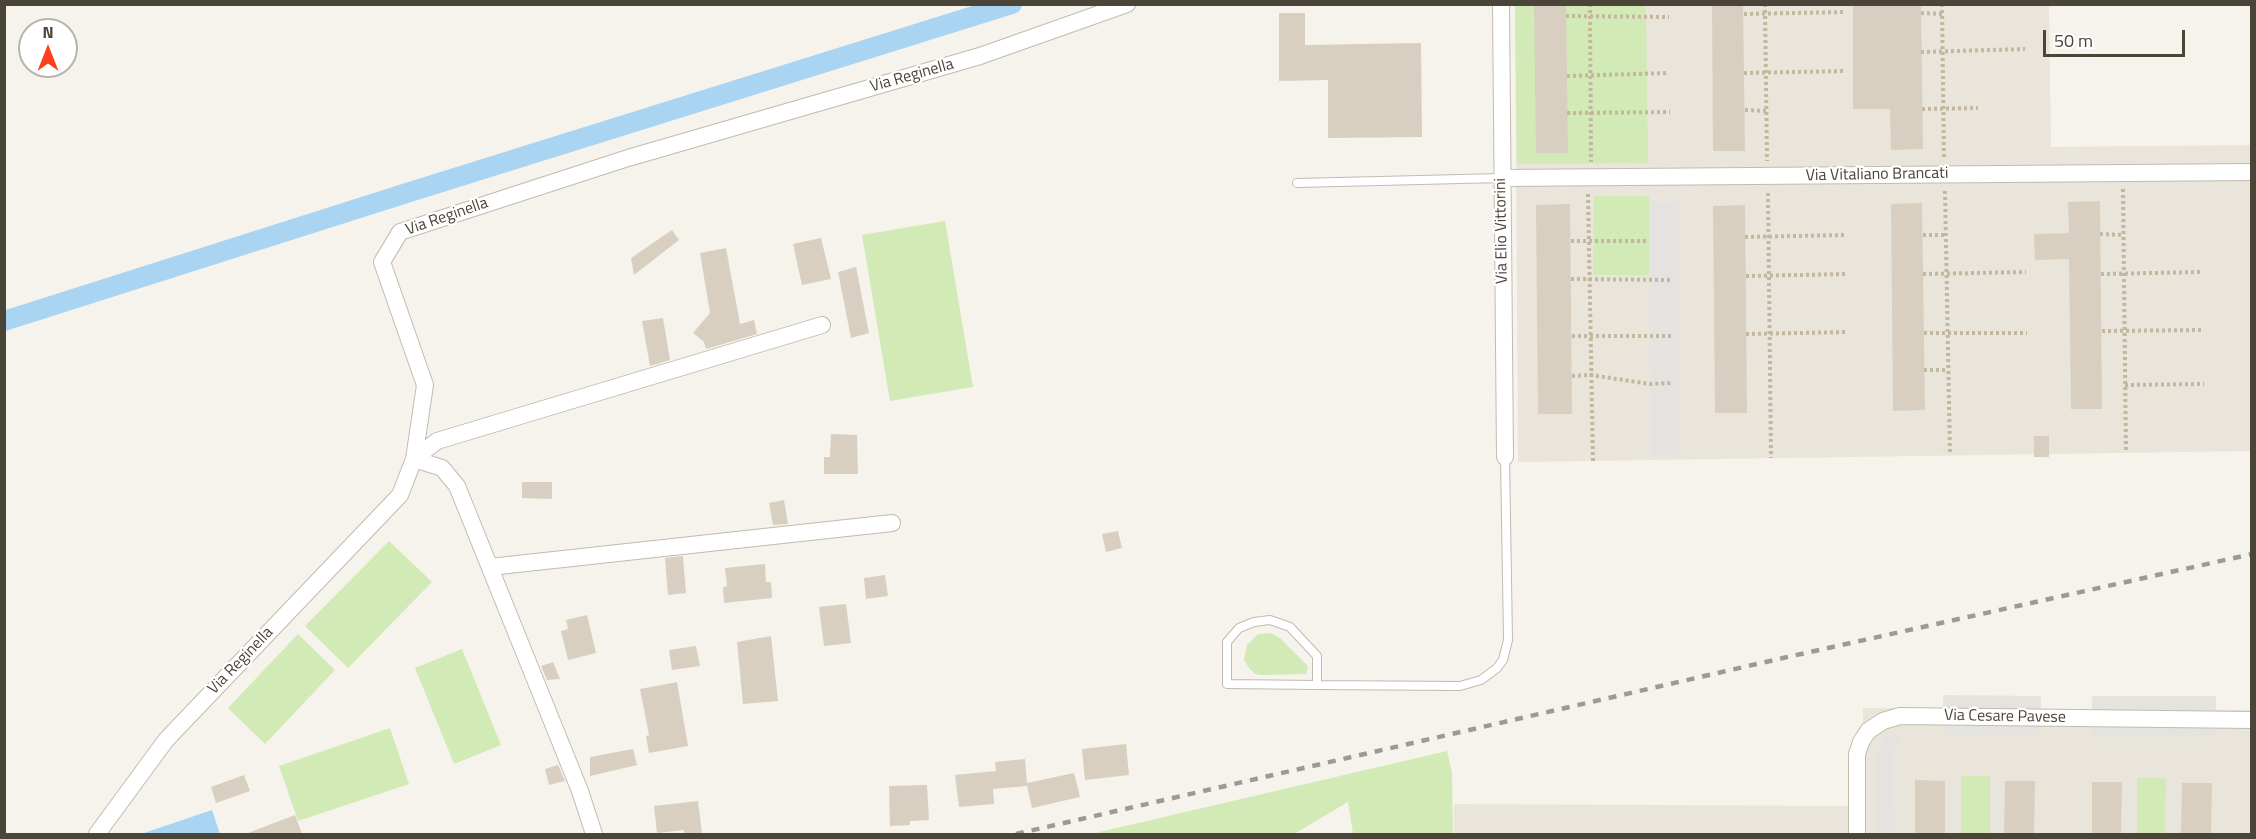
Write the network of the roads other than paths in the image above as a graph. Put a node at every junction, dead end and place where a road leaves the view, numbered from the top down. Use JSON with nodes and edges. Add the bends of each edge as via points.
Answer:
{"nodes":[{"id":1,"x":1126,"y":4,"type":"edge"},
{"id":2,"x":1501,"y":4,"type":"edge"},
{"id":3,"x":2252,"y":172,"type":"edge"},
{"id":4,"x":1502,"y":178,"type":"junction"},
{"id":5,"x":1297,"y":183,"type":"dead end"},
{"id":6,"x":822,"y":325,"type":"dead end"},
{"id":7,"x":1505,"y":457,"type":"joint"},
{"id":8,"x":414,"y":459,"type":"junction"},
{"id":9,"x":891,"y":523,"type":"dead end"},
{"id":10,"x":490,"y":567,"type":"junction"},
{"id":11,"x":1317,"y":685,"type":"junction"},
{"id":12,"x":2252,"y":720,"type":"edge"},
{"id":13,"x":97,"y":834,"type":"edge"},
{"id":14,"x":594,"y":834,"type":"edge"},
{"id":15,"x":1857,"y":834,"type":"edge"}],
"edges":[{"from":1,"to":8,"type":"street","name":"Via Reginella","via":[[980,56],[628,158],[400,232],[382,262],[425,385]]},
{"from":2,"to":4,"type":"street","name":"Via Elio Vittorini"},
{"from":3,"to":4,"type":"street","name":"Via Vitaliano Brancati"},
{"from":4,"to":5,"type":"lane"},
{"from":4,"to":7,"type":"street","name":"Via Elio Vittorini"},
{"from":6,"to":8,"type":"street","via":[[437,441]]},
{"from":7,"to":11,"type":"lane","via":[[1508,640],[1497,668],[1481,680],[1460,686]]},
{"from":8,"to":10,"type":"street","via":[[442,468],[458,486]]},
{"from":8,"to":13,"type":"street","name":"Via Reginella","via":[[400,495],[166,740]]},
{"from":9,"to":10,"type":"street"},
{"from":10,"to":14,"type":"street"},
{"from":11,"to":11,"type":"lane","via":[[1227,684],[1227,642],[1239,628],[1254,622],[1270,620],[1290,627],[1317,656]]},
{"from":12,"to":15,"type":"street","name":"Via Cesare Pavese","via":[[1900,716],[1868,731],[1861,742],[1857,754]]}]}
